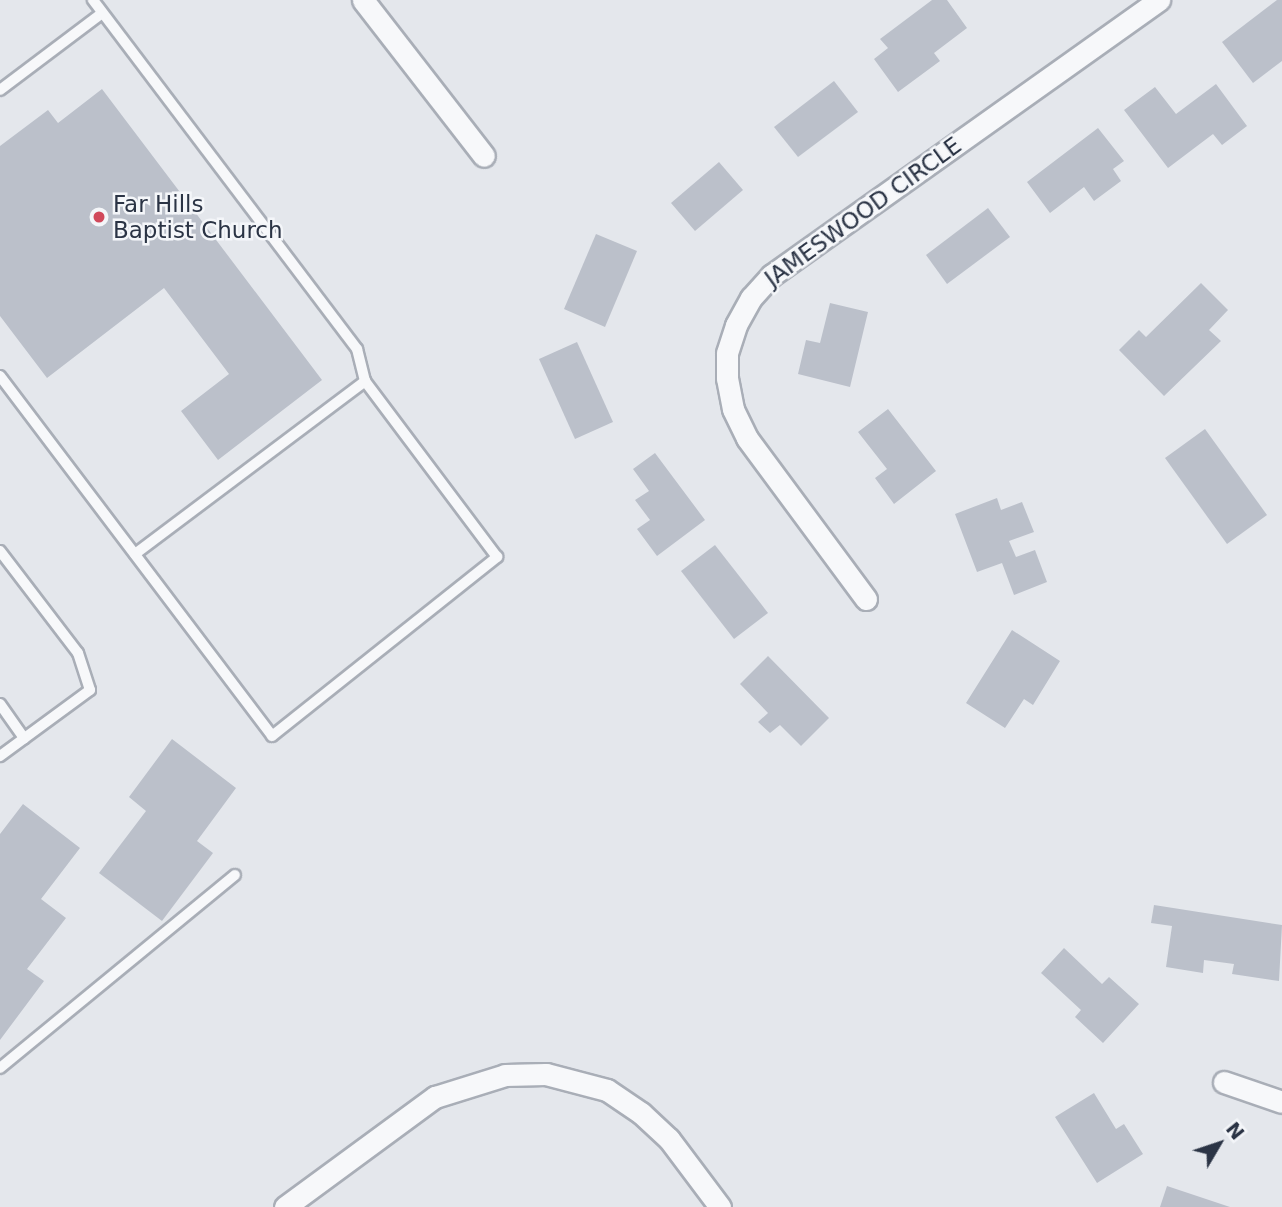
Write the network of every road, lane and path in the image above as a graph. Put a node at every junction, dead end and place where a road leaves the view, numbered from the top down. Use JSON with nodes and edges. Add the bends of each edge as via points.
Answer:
{"nodes":[{"id":1,"x":93,"y":0,"type":"edge"},
{"id":2,"x":363,"y":0,"type":"edge"},
{"id":3,"x":1159,"y":0,"type":"edge"},
{"id":4,"x":102,"y":13,"type":"junction"},
{"id":5,"x":0,"y":90,"type":"edge"},
{"id":6,"x":484,"y":156,"type":"dead end"},
{"id":7,"x":0,"y":376,"type":"edge"},
{"id":8,"x":365,"y":381,"type":"junction"},
{"id":9,"x":0,"y":551,"type":"edge"},
{"id":10,"x":135,"y":554,"type":"junction"},
{"id":11,"x":866,"y":599,"type":"dead end"},
{"id":12,"x":0,"y":704,"type":"edge"},
{"id":13,"x":24,"y":738,"type":"junction"},
{"id":14,"x":0,"y":756,"type":"edge"},
{"id":15,"x":235,"y":875,"type":"dead end"},
{"id":16,"x":0,"y":1068,"type":"edge"},
{"id":17,"x":1224,"y":1082,"type":"dead end"},
{"id":18,"x":1282,"y":1102,"type":"edge"},
{"id":19,"x":285,"y":1207,"type":"edge"},
{"id":20,"x":720,"y":1207,"type":"edge"}],
"edges":[{"from":1,"to":4,"type":"lane"},
{"from":2,"to":6,"type":"street"},
{"from":3,"to":11,"type":"street","name":"JAMESWOOD CIRCLE","via":[[772,275],[736,325],[727,353],[727,378],[747,438]]},
{"from":4,"to":5,"type":"lane"},
{"from":4,"to":8,"type":"lane","via":[[356,349]]},
{"from":7,"to":10,"type":"lane"},
{"from":8,"to":10,"type":"lane"},
{"from":8,"to":10,"type":"lane","via":[[497,557],[272,736]]},
{"from":9,"to":13,"type":"lane","via":[[78,653],[90,690]]},
{"from":12,"to":13,"type":"lane"},
{"from":13,"to":14,"type":"lane"},
{"from":15,"to":16,"type":"lane"},
{"from":17,"to":18,"type":"street"},
{"from":19,"to":20,"type":"street","via":[[435,1097],[505,1075],[546,1074],[607,1090],[641,1112],[669,1139]]}]}
